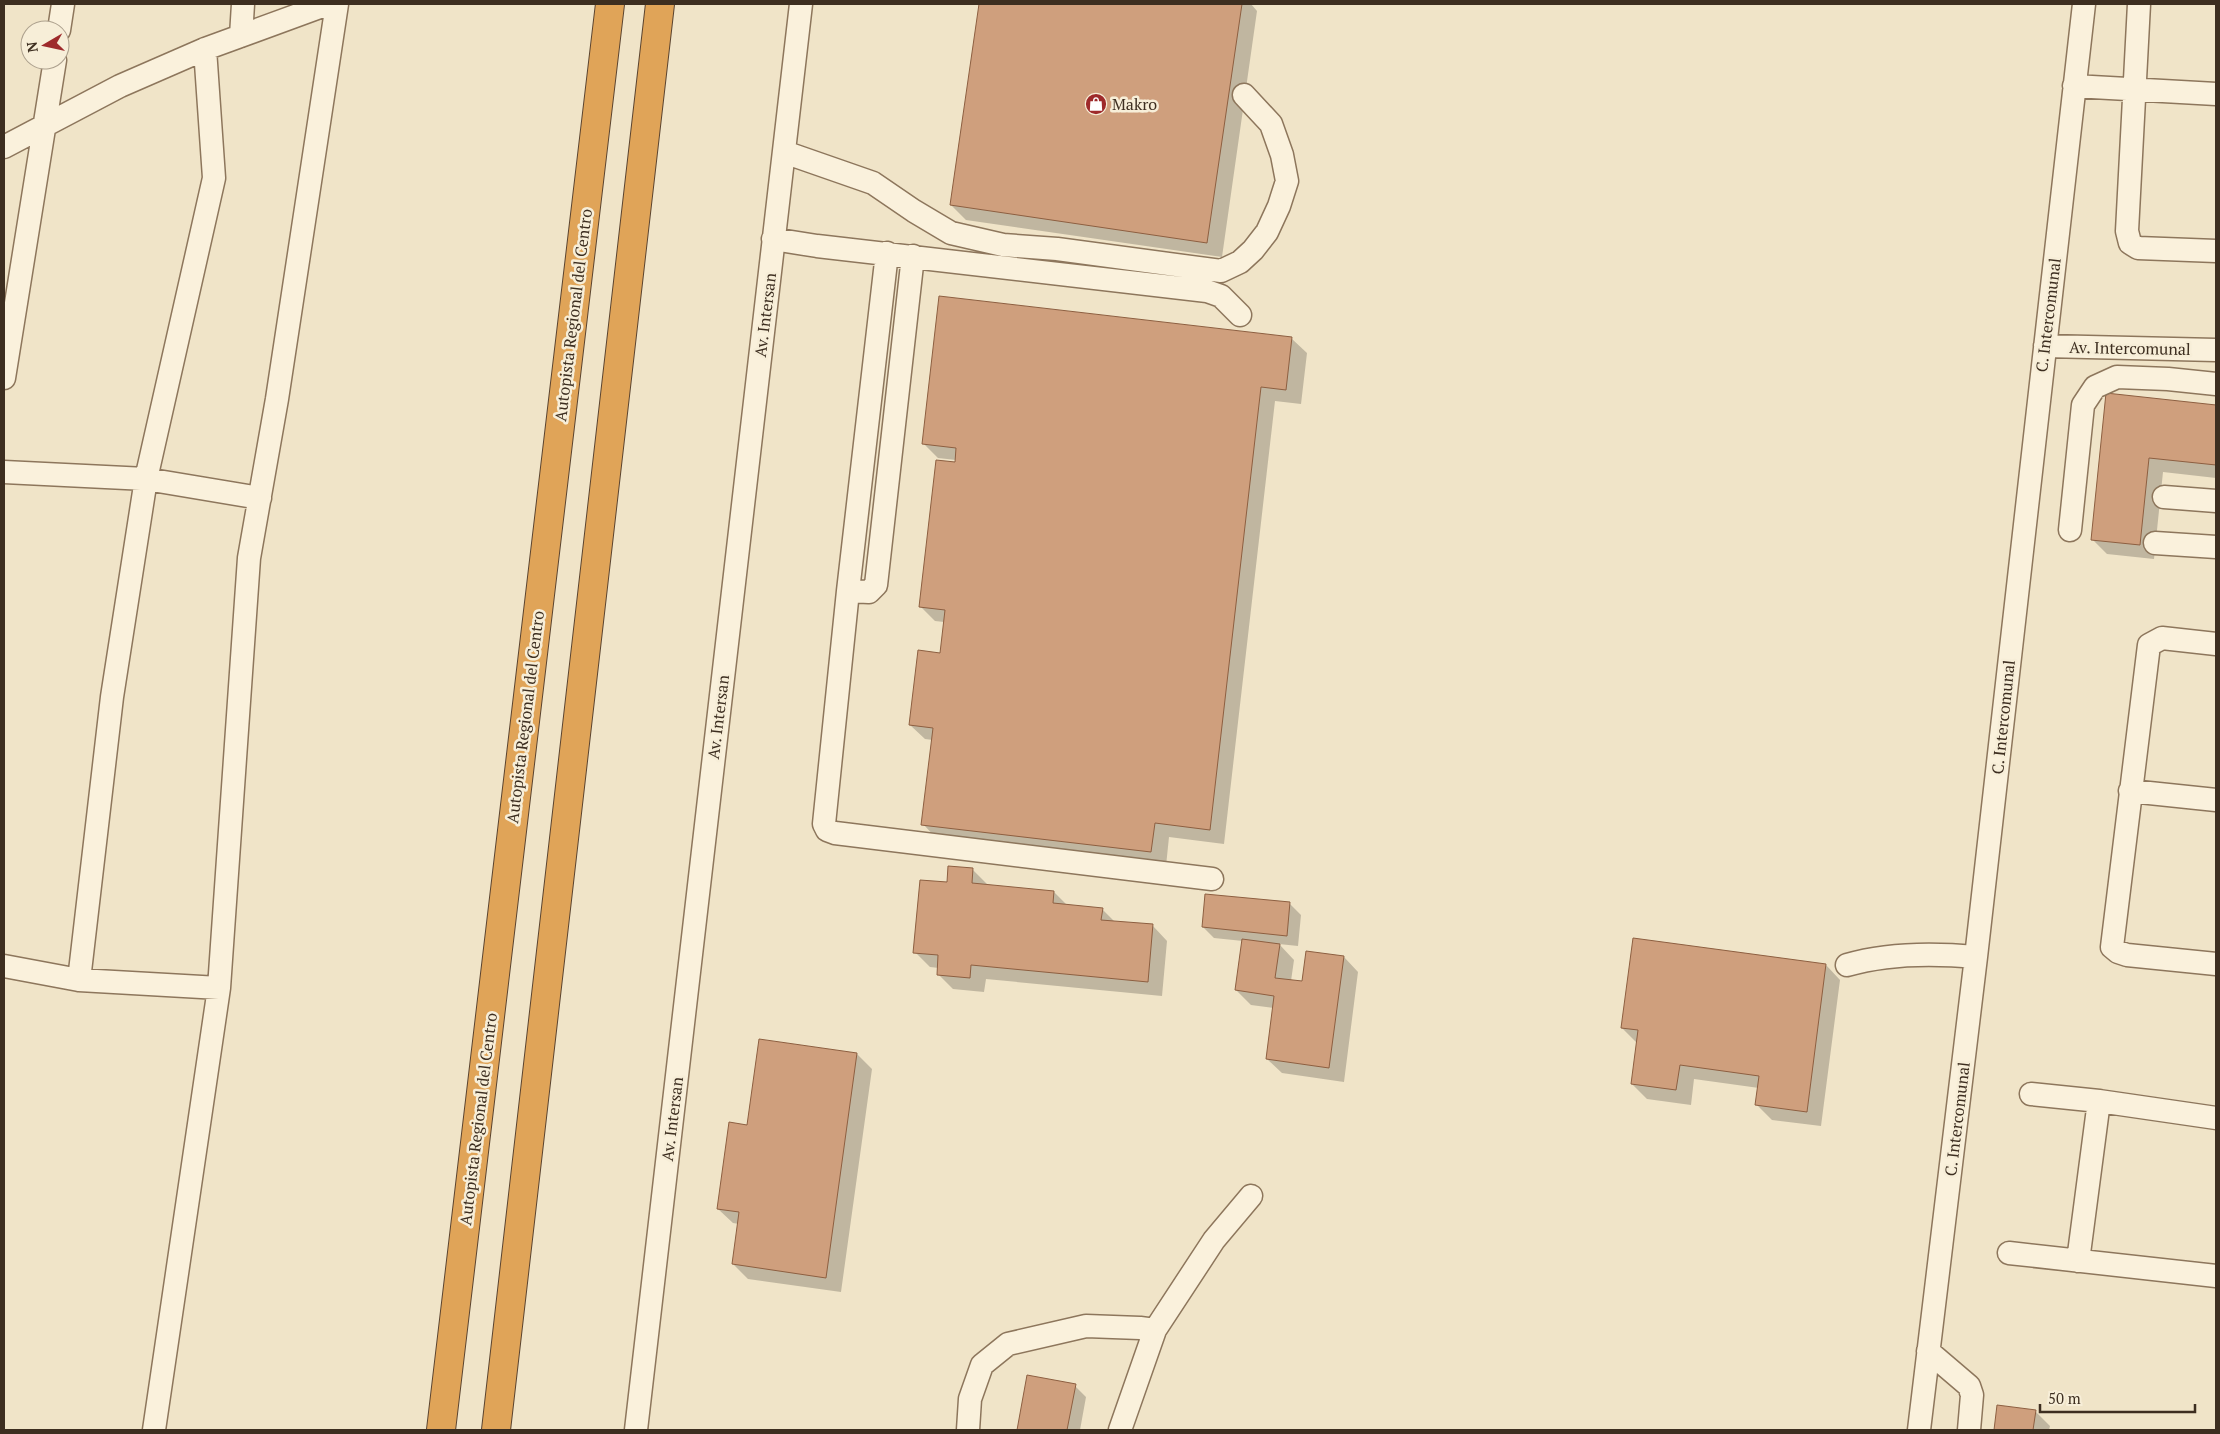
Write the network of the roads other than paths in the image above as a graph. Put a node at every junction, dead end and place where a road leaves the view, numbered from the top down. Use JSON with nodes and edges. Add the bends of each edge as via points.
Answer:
{"nodes":[{"id":1,"x":63,"y":4,"type":"edge"},
{"id":2,"x":244,"y":4,"type":"edge"},
{"id":3,"x":328,"y":4,"type":"edge"},
{"id":4,"x":337,"y":4,"type":"edge"},
{"id":5,"x":610,"y":4,"type":"edge"},
{"id":6,"x":660,"y":4,"type":"edge"},
{"id":7,"x":801,"y":4,"type":"edge"},
{"id":8,"x":2084,"y":4,"type":"edge"},
{"id":9,"x":2139,"y":4,"type":"edge"},
{"id":10,"x":61,"y":20,"type":"edge"},
{"id":11,"x":241,"y":36,"type":"junction"},
{"id":12,"x":205,"y":49,"type":"junction"},
{"id":13,"x":53,"y":70,"type":"edge"},
{"id":14,"x":2074,"y":86,"type":"junction"},
{"id":15,"x":2135,"y":90,"type":"junction"},
{"id":16,"x":2216,"y":94,"type":"edge"},
{"id":17,"x":1244,"y":95,"type":"dead end"},
{"id":18,"x":45,"y":126,"type":"junction"},
{"id":19,"x":4,"y":148,"type":"edge"},
{"id":20,"x":784,"y":152,"type":"junction"},
{"id":21,"x":773,"y":239,"type":"junction"},
{"id":22,"x":2216,"y":252,"type":"edge"},
{"id":23,"x":887,"y":253,"type":"junction"},
{"id":24,"x":913,"y":256,"type":"junction"},
{"id":25,"x":1240,"y":315,"type":"dead end"},
{"id":26,"x":2045,"y":346,"type":"junction"},
{"id":27,"x":2216,"y":350,"type":"edge"},
{"id":28,"x":4,"y":378,"type":"edge"},
{"id":29,"x":2216,"y":384,"type":"edge"},
{"id":30,"x":4,"y":472,"type":"edge"},
{"id":31,"x":146,"y":479,"type":"junction"},
{"id":32,"x":2164,"y":497,"type":"dead end"},
{"id":33,"x":260,"y":498,"type":"junction"},
{"id":34,"x":2216,"y":501,"type":"edge"},
{"id":35,"x":2070,"y":530,"type":"dead end"},
{"id":36,"x":2155,"y":543,"type":"dead end"},
{"id":37,"x":2216,"y":547,"type":"edge"},
{"id":38,"x":848,"y":591,"type":"junction"},
{"id":39,"x":2216,"y":644,"type":"edge"},
{"id":40,"x":2130,"y":791,"type":"junction"},
{"id":41,"x":2216,"y":800,"type":"edge"},
{"id":42,"x":1212,"y":880,"type":"dead end"},
{"id":43,"x":1976,"y":956,"type":"junction"},
{"id":44,"x":2216,"y":964,"type":"edge"},
{"id":45,"x":1847,"y":965,"type":"dead end"},
{"id":46,"x":4,"y":966,"type":"edge"},
{"id":47,"x":79,"y":980,"type":"junction"},
{"id":48,"x":219,"y":988,"type":"junction"},
{"id":49,"x":2031,"y":1094,"type":"dead end"},
{"id":50,"x":2099,"y":1101,"type":"junction"},
{"id":51,"x":2216,"y":1118,"type":"edge"},
{"id":52,"x":1251,"y":1196,"type":"dead end"},
{"id":53,"x":2009,"y":1253,"type":"dead end"},
{"id":54,"x":2078,"y":1260,"type":"junction"},
{"id":55,"x":2216,"y":1276,"type":"edge"},
{"id":56,"x":1154,"y":1330,"type":"junction"},
{"id":57,"x":1928,"y":1351,"type":"junction"},
{"id":58,"x":154,"y":1430,"type":"edge"},
{"id":59,"x":441,"y":1430,"type":"edge"},
{"id":60,"x":496,"y":1430,"type":"edge"},
{"id":61,"x":636,"y":1430,"type":"edge"},
{"id":62,"x":968,"y":1430,"type":"edge"},
{"id":63,"x":1120,"y":1430,"type":"edge"},
{"id":64,"x":1919,"y":1430,"type":"edge"},
{"id":65,"x":1969,"y":1430,"type":"edge"}],
"edges":[{"from":1,"to":10,"type":"street"},
{"from":2,"to":11,"type":"street"},
{"from":3,"to":11,"type":"street"},
{"from":4,"to":33,"type":"street"},
{"from":5,"to":59,"type":"highway","name":"Autopista Regional del Centro"},
{"from":6,"to":60,"type":"highway"},
{"from":7,"to":20,"type":"street","name":"Av. Intersan"},
{"from":8,"to":14,"type":"street","name":"C. Intercomunal"},
{"from":9,"to":15,"type":"street"},
{"from":11,"to":12,"type":"street"},
{"from":12,"to":18,"type":"street","via":[[120,86]]},
{"from":12,"to":31,"type":"street","via":[[214,178]]},
{"from":13,"to":18,"type":"street"},
{"from":14,"to":15,"type":"street"},
{"from":14,"to":26,"type":"street","name":"C. Intercomunal"},
{"from":15,"to":16,"type":"street"},
{"from":15,"to":22,"type":"street","via":[[2127,231],[2130,243],[2138,248]]},
{"from":17,"to":20,"type":"street","via":[[1271,124],[1287,181],[1279,206],[1258,244],[1240,262],[1221,271],[1003,245],[951,233],[874,182]]},
{"from":18,"to":19,"type":"street"},
{"from":18,"to":28,"type":"street"},
{"from":20,"to":21,"type":"street","name":"Av. Intersan"},
{"from":21,"to":23,"type":"street"},
{"from":21,"to":61,"type":"street","name":"Av. Intersan"},
{"from":23,"to":24,"type":"street"},
{"from":23,"to":38,"type":"street"},
{"from":24,"to":25,"type":"street","via":[[1207,291],[1221,296]]},
{"from":24,"to":38,"type":"street","via":[[876,585],[869,592]]},
{"from":26,"to":27,"type":"street","name":"Av. Intercomunal"},
{"from":26,"to":43,"type":"street","name":"C. Intercomunal"},
{"from":29,"to":35,"type":"street","via":[[2117,377],[2095,388],[2083,405]]},
{"from":30,"to":31,"type":"street"},
{"from":31,"to":33,"type":"street"},
{"from":31,"to":47,"type":"street","via":[[112,697]]},
{"from":32,"to":34,"type":"street"},
{"from":33,"to":48,"type":"street","via":[[249,558]]},
{"from":36,"to":37,"type":"street"},
{"from":38,"to":42,"type":"street","via":[[824,824],[827,830]]},
{"from":39,"to":40,"type":"street","via":[[2162,638],[2149,645]]},
{"from":40,"to":41,"type":"street"},
{"from":40,"to":44,"type":"street","via":[[2112,947],[2127,955]]},
{"from":43,"to":45,"type":"street","via":[[1943,954],[1871,958]]},
{"from":43,"to":57,"type":"street","name":"C. Intercomunal"},
{"from":46,"to":47,"type":"street"},
{"from":47,"to":48,"type":"street"},
{"from":48,"to":58,"type":"street"},
{"from":49,"to":50,"type":"street"},
{"from":50,"to":51,"type":"street"},
{"from":50,"to":54,"type":"street"},
{"from":52,"to":56,"type":"street","via":[[1214,1240]]},
{"from":53,"to":54,"type":"street"},
{"from":54,"to":55,"type":"street"},
{"from":56,"to":62,"type":"street","via":[[1086,1326],[1008,1344],[982,1364],[970,1399]]},
{"from":56,"to":63,"type":"street"},
{"from":57,"to":64,"type":"street","name":"C. Intercomunal"},
{"from":57,"to":65,"type":"street","via":[[1969,1386],[1972,1394]]}]}
